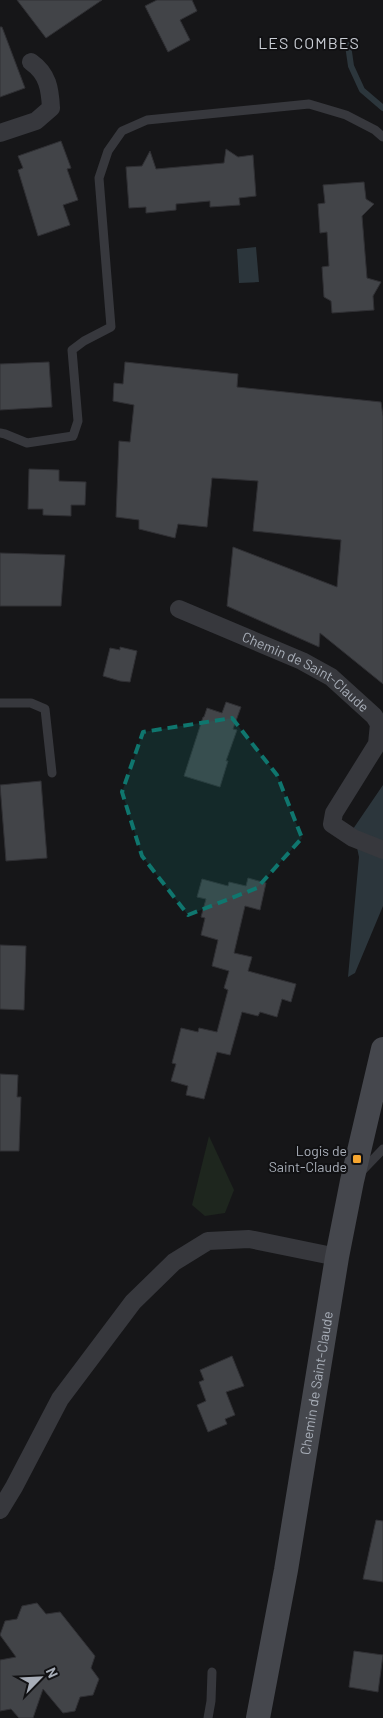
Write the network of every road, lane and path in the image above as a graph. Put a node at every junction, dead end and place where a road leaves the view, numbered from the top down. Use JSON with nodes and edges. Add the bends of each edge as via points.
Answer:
{"nodes":[{"id":1,"x":31,"y":62,"type":"dead end"},
{"id":2,"x":0,"y":133,"type":"edge"},
{"id":3,"x":383,"y":137,"type":"edge"},
{"id":4,"x":0,"y":433,"type":"edge"},
{"id":5,"x":179,"y":609,"type":"dead end"},
{"id":6,"x":0,"y":703,"type":"edge"},
{"id":7,"x":52,"y":773,"type":"dead end"},
{"id":8,"x":383,"y":850,"type":"edge"},
{"id":9,"x":383,"y":1049,"type":"edge"},
{"id":10,"x":379,"y":1089,"type":"edge"},
{"id":11,"x":383,"y":1149,"type":"edge"},
{"id":12,"x":352,"y":1181,"type":"junction"},
{"id":13,"x":337,"y":1257,"type":"junction"},
{"id":14,"x":0,"y":1510,"type":"edge"},
{"id":15,"x":212,"y":1672,"type":"dead end"},
{"id":16,"x":208,"y":1718,"type":"edge"},
{"id":17,"x":258,"y":1718,"type":"edge"}],
"edges":[{"from":1,"to":2,"type":"street","via":[[39,68],[50,87],[51,108],[36,121]]},
{"from":3,"to":4,"type":"lane","via":[[346,115],[309,104],[147,120],[122,132],[108,151],[99,178],[111,327],[72,350],[78,421],[74,436],[27,443]]},
{"from":5,"to":8,"type":"street","name":"Chemin de Saint-Claude","via":[[302,661],[331,677],[374,716],[379,724],[377,744],[334,812],[332,824],[353,838]]},
{"from":6,"to":7,"type":"lane","via":[[32,703],[45,709]]},
{"from":9,"to":10,"type":"street","name":"Chemin de Saint-Claude"},
{"from":10,"to":12,"type":"street","name":"Chemin de Saint-Claude"},
{"from":11,"to":12,"type":"lane"},
{"from":12,"to":13,"type":"street","name":"Chemin de Saint-Claude"},
{"from":13,"to":14,"type":"street","via":[[249,1240],[208,1241],[174,1262],[133,1302],[60,1399]]},
{"from":13,"to":17,"type":"street","name":"Chemin de Saint-Claude","via":[[286,1570]]},
{"from":15,"to":16,"type":"lane"}]}
